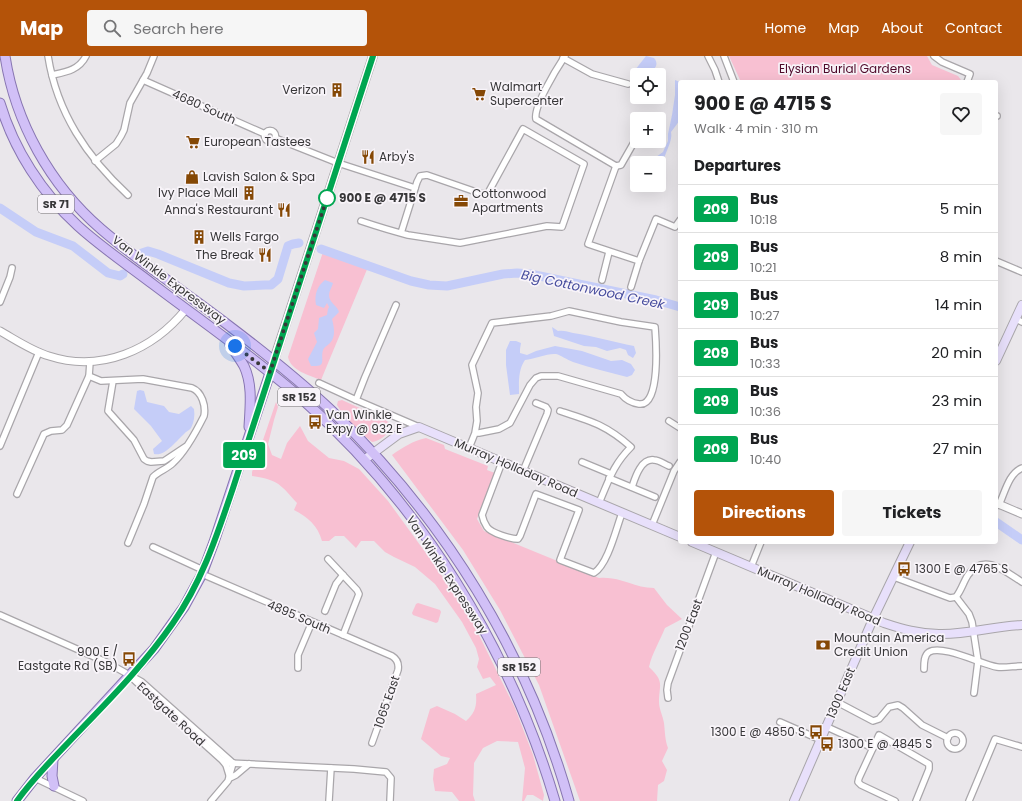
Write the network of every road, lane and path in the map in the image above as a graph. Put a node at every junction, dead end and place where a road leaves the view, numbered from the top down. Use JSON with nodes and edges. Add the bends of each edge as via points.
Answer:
{"nodes":[{"id":1,"x":4,"y":56,"type":"edge"},
{"id":2,"x":48,"y":56,"type":"edge"},
{"id":3,"x":86,"y":56,"type":"edge"},
{"id":4,"x":154,"y":56,"type":"edge"},
{"id":5,"x":373,"y":56,"type":"edge"},
{"id":6,"x":708,"y":56,"type":"edge"},
{"id":7,"x":724,"y":56,"type":"edge"},
{"id":8,"x":934,"y":56,"type":"edge"},
{"id":9,"x":564,"y":57,"type":"edge"},
{"id":10,"x":52,"y":75,"type":"junction"},
{"id":11,"x":143,"y":80,"type":"junction"},
{"id":12,"x":718,"y":80,"type":"edge"},
{"id":13,"x":733,"y":80,"type":"edge"},
{"id":14,"x":968,"y":80,"type":"edge"},
{"id":15,"x":628,"y":84,"type":"dead end"},
{"id":16,"x":0,"y":104,"type":"edge"},
{"id":17,"x":631,"y":148,"type":"edge"},
{"id":18,"x":95,"y":161,"type":"junction"},
{"id":19,"x":338,"y":163,"type":"junction"},
{"id":20,"x":616,"y":166,"type":"junction"},
{"id":21,"x":415,"y":188,"type":"junction"},
{"id":22,"x":128,"y":195,"type":"dead end"},
{"id":23,"x":361,"y":221,"type":"dead end"},
{"id":24,"x":678,"y":223,"type":"edge"},
{"id":25,"x":401,"y":233,"type":"junction"},
{"id":26,"x":609,"y":252,"type":"junction"},
{"id":27,"x":639,"y":261,"type":"junction"},
{"id":28,"x":998,"y":262,"type":"edge"},
{"id":29,"x":12,"y":268,"type":"dead end"},
{"id":30,"x":157,"y":272,"type":"junction"},
{"id":31,"x":1022,"y":272,"type":"edge"},
{"id":32,"x":602,"y":280,"type":"dead end"},
{"id":33,"x":631,"y":286,"type":"dead end"},
{"id":34,"x":0,"y":302,"type":"edge"},
{"id":35,"x":1022,"y":304,"type":"edge"},
{"id":36,"x":396,"y":305,"type":"dead end"},
{"id":37,"x":186,"y":309,"type":"junction"},
{"id":38,"x":1019,"y":321,"type":"edge"},
{"id":39,"x":234,"y":329,"type":"junction"},
{"id":40,"x":0,"y":331,"type":"edge"},
{"id":41,"x":224,"y":338,"type":"junction"},
{"id":42,"x":39,"y":352,"type":"junction"},
{"id":43,"x":998,"y":358,"type":"edge"},
{"id":44,"x":274,"y":360,"type":"junction"},
{"id":45,"x":90,"y":362,"type":"junction"},
{"id":46,"x":270,"y":372,"type":"junction"},
{"id":47,"x":89,"y":376,"type":"junction"},
{"id":48,"x":113,"y":381,"type":"junction"},
{"id":49,"x":319,"y":383,"type":"dead end"},
{"id":50,"x":356,"y":400,"type":"junction"},
{"id":51,"x":536,"y":403,"type":"dead end"},
{"id":52,"x":560,"y":411,"type":"dead end"},
{"id":53,"x":669,"y":420,"type":"dead end"},
{"id":54,"x":419,"y":427,"type":"junction"},
{"id":55,"x":678,"y":427,"type":"edge"},
{"id":56,"x":475,"y":433,"type":"junction"},
{"id":57,"x":248,"y":440,"type":"junction"},
{"id":58,"x":0,"y":446,"type":"edge"},
{"id":59,"x":185,"y":446,"type":"junction"},
{"id":60,"x":469,"y":448,"type":"junction"},
{"id":61,"x":373,"y":453,"type":"junction"},
{"id":62,"x":364,"y":460,"type":"junction"},
{"id":63,"x":502,"y":462,"type":"junction"},
{"id":64,"x":582,"y":462,"type":"dead end"},
{"id":65,"x":678,"y":465,"type":"edge"},
{"id":66,"x":669,"y":466,"type":"dead end"},
{"id":67,"x":1022,"y":468,"type":"edge"},
{"id":68,"x":523,"y":471,"type":"junction"},
{"id":69,"x":610,"y":476,"type":"junction"},
{"id":70,"x":632,"y":487,"type":"junction"},
{"id":71,"x":17,"y":494,"type":"dead end"},
{"id":72,"x":655,"y":497,"type":"dead end"},
{"id":73,"x":599,"y":503,"type":"junction"},
{"id":74,"x":998,"y":504,"type":"edge"},
{"id":75,"x":622,"y":513,"type":"junction"},
{"id":76,"x":1022,"y":514,"type":"edge"},
{"id":77,"x":652,"y":525,"type":"junction"},
{"id":78,"x":678,"y":536,"type":"edge"},
{"id":79,"x":128,"y":544,"type":"dead end"},
{"id":80,"x":760,"y":544,"type":"edge"},
{"id":81,"x":909,"y":544,"type":"edge"},
{"id":82,"x":705,"y":545,"type":"edge"},
{"id":83,"x":153,"y":547,"type":"dead end"},
{"id":84,"x":716,"y":552,"type":"junction"},
{"id":85,"x":328,"y":559,"type":"dead end"},
{"id":86,"x":751,"y":567,"type":"junction"},
{"id":87,"x":203,"y":572,"type":"junction"},
{"id":88,"x":343,"y":575,"type":"junction"},
{"id":89,"x":894,"y":577,"type":"junction"},
{"id":90,"x":1022,"y":582,"type":"edge"},
{"id":91,"x":956,"y":597,"type":"junction"},
{"id":92,"x":325,"y":611,"type":"dead end"},
{"id":93,"x":0,"y":615,"type":"edge"},
{"id":94,"x":874,"y":619,"type":"junction"},
{"id":95,"x":312,"y":622,"type":"junction"},
{"id":96,"x":1022,"y":625,"type":"edge"},
{"id":97,"x":974,"y":630,"type":"junction"},
{"id":98,"x":343,"y":635,"type":"junction"},
{"id":99,"x":397,"y":660,"type":"joint"},
{"id":100,"x":978,"y":661,"type":"junction"},
{"id":101,"x":1022,"y":666,"type":"edge"},
{"id":102,"x":298,"y":668,"type":"dead end"},
{"id":103,"x":924,"y":669,"type":"dead end"},
{"id":104,"x":130,"y":676,"type":"junction"},
{"id":105,"x":974,"y":692,"type":"dead end"},
{"id":106,"x":668,"y":698,"type":"dead end"},
{"id":107,"x":837,"y":702,"type":"junction"},
{"id":108,"x":780,"y":722,"type":"dead end"},
{"id":109,"x":827,"y":727,"type":"junction"},
{"id":110,"x":948,"y":738,"type":"dead end"},
{"id":111,"x":821,"y":740,"type":"junction"},
{"id":112,"x":372,"y":743,"type":"dead end"},
{"id":113,"x":1022,"y":747,"type":"edge"},
{"id":114,"x":873,"y":748,"type":"junction"},
{"id":115,"x":53,"y":759,"type":"junction"},
{"id":116,"x":223,"y":761,"type":"junction"},
{"id":117,"x":233,"y":763,"type":"junction"},
{"id":118,"x":248,"y":764,"type":"junction"},
{"id":119,"x":331,"y":768,"type":"junction"},
{"id":120,"x":35,"y":778,"type":"junction"},
{"id":121,"x":230,"y":778,"type":"junction"},
{"id":122,"x":54,"y":786,"type":"junction"},
{"id":123,"x":74,"y":798,"type":"edge"},
{"id":124,"x":17,"y":801,"type":"edge"},
{"id":125,"x":83,"y":801,"type":"edge"},
{"id":126,"x":211,"y":801,"type":"edge"},
{"id":127,"x":329,"y":801,"type":"edge"},
{"id":128,"x":390,"y":801,"type":"edge"},
{"id":129,"x":555,"y":801,"type":"edge"},
{"id":130,"x":570,"y":801,"type":"edge"},
{"id":131,"x":794,"y":801,"type":"edge"},
{"id":132,"x":895,"y":801,"type":"edge"},
{"id":133,"x":916,"y":801,"type":"edge"},
{"id":134,"x":969,"y":801,"type":"edge"}],
"edges":[{"from":1,"to":30,"type":"main road","name":"Van Winkle Expressway","number":"SR 71","via":[[22,120],[37,151],[57,180],[92,221]]},
{"from":2,"to":10,"type":"street"},
{"from":3,"to":10,"type":"street","via":[[77,68]]},
{"from":4,"to":11,"type":"street"},
{"from":5,"to":19,"type":"main road"},
{"from":6,"to":12,"type":"street"},
{"from":7,"to":13,"type":"street"},
{"from":8,"to":14,"type":"street","via":[[970,74]]},
{"from":9,"to":15,"type":"street","via":[[592,74]]},
{"from":9,"to":20,"type":"street","via":[[536,111],[536,119]]},
{"from":10,"to":18,"type":"street","via":[[64,109]]},
{"from":11,"to":18,"type":"street","via":[[130,103],[121,136],[116,144]]},
{"from":11,"to":19,"type":"street","name":"4680 South","via":[[265,134],[269,141],[275,138]]},
{"from":16,"to":37,"type":"main road","name":"Van Winkle Expressway","number":"SR 71","via":[[8,127],[27,163],[63,211],[94,239]]},
{"from":17,"to":20,"type":"street","via":[[621,165]]},
{"from":18,"to":22,"type":"street"},
{"from":19,"to":21,"type":"street","name":"4680 South"},
{"from":19,"to":44,"type":"main road"},
{"from":20,"to":26,"type":"street","via":[[588,244]]},
{"from":21,"to":25,"type":"street"},
{"from":21,"to":25,"type":"street","via":[[420,176],[427,175],[482,194],[488,193],[523,129],[584,164],[562,227],[547,226],[460,244]]},
{"from":23,"to":25,"type":"street"},
{"from":24,"to":27,"type":"street","via":[[675,227],[656,219]]},
{"from":26,"to":27,"type":"street"},
{"from":26,"to":32,"type":"street"},
{"from":27,"to":33,"type":"street"},
{"from":28,"to":31,"type":"street"},
{"from":29,"to":34,"type":"street"},
{"from":30,"to":37,"type":"main road"},
{"from":30,"to":39,"type":"main road","name":"Van Winkle Expressway","number":"SR 71"},
{"from":35,"to":38,"type":"main road"},
{"from":36,"to":50,"type":"street"},
{"from":37,"to":39,"type":"main road","via":[[201,312],[214,321]]},
{"from":37,"to":41,"type":"main road","name":"Van Winkle Expressway","number":"SR 71"},
{"from":37,"to":45,"type":"street","via":[[166,329],[138,349],[116,358]]},
{"from":38,"to":43,"type":"main road"},
{"from":39,"to":44,"type":"main road","name":"Van Winkle Expressway","number":"SR 71"},
{"from":40,"to":42,"type":"street"},
{"from":41,"to":46,"type":"main road","name":"Van Winkle Expressway"},
{"from":41,"to":57,"type":"main road","number":"SR 71","via":[[242,363],[248,378]]},
{"from":42,"to":45,"type":"street","via":[[59,359]]},
{"from":42,"to":58,"type":"street"},
{"from":44,"to":46,"type":"main road","number":"SR 71"},
{"from":44,"to":61,"type":"main road","name":"Van Winkle Expressway","number":"SR 152","via":[[331,410]]},
{"from":45,"to":47,"type":"street"},
{"from":46,"to":57,"type":"main road","number":"SR 71"},
{"from":46,"to":62,"type":"main road","name":"Van Winkle Expressway","number":"SR 152"},
{"from":47,"to":48,"type":"street","via":[[101,381]]},
{"from":47,"to":71,"type":"street","via":[[67,425],[62,430],[44,434]]},
{"from":48,"to":59,"type":"street","via":[[108,412],[134,440],[144,459],[164,462]]},
{"from":48,"to":59,"type":"street","via":[[143,379],[196,390],[204,406],[204,416]]},
{"from":49,"to":50,"type":"street","name":"Murray Holladay Road"},
{"from":50,"to":54,"type":"street","name":"Murray Holladay Road"},
{"from":51,"to":68,"type":"street","via":[[548,410]]},
{"from":52,"to":69,"type":"street","via":[[610,430],[631,447],[618,461]]},
{"from":53,"to":55,"type":"street"},
{"from":54,"to":60,"type":"main road","name":"Murray Holladay Road"},
{"from":54,"to":61,"type":"main road","via":[[399,434]]},
{"from":56,"to":56,"type":"street","via":[[478,393],[472,365],[492,323],[551,316],[569,311],[655,327],[657,366],[653,388],[642,405],[621,394],[569,378],[541,376],[530,385],[510,423],[499,429]]},
{"from":56,"to":60,"type":"street"},
{"from":57,"to":87,"type":"main road","number":"SR 71"},
{"from":59,"to":79,"type":"street","via":[[173,463],[153,477]]},
{"from":60,"to":63,"type":"main road","name":"Murray Holladay Road"},
{"from":61,"to":62,"type":"main road"},
{"from":61,"to":130,"type":"main road","name":"Van Winkle Expressway","number":"SR 152","via":[[430,521],[495,619],[542,718]]},
{"from":62,"to":129,"type":"main road","name":"Van Winkle Expressway","number":"SR 152","via":[[431,545],[498,656],[524,712]]},
{"from":63,"to":68,"type":"main road","name":"Murray Holladay Road"},
{"from":63,"to":75,"type":"street","via":[[482,515],[488,529],[518,539],[536,494],[578,510],[560,560],[594,573],[599,570]]},
{"from":64,"to":69,"type":"street"},
{"from":65,"to":77,"type":"street"},
{"from":66,"to":70,"type":"street","via":[[656,460],[649,461],[640,467]]},
{"from":67,"to":74,"type":"street","via":[[1012,475]]},
{"from":68,"to":73,"type":"main road","name":"Murray Holladay Road"},
{"from":69,"to":70,"type":"street"},
{"from":69,"to":73,"type":"street"},
{"from":70,"to":72,"type":"street"},
{"from":73,"to":75,"type":"main road","name":"Murray Holladay Road"},
{"from":74,"to":76,"type":"street"},
{"from":75,"to":77,"type":"main road","name":"Murray Holladay Road"},
{"from":77,"to":78,"type":"main road","name":"Murray Holladay Road"},
{"from":80,"to":86,"type":"street"},
{"from":81,"to":89,"type":"main road","name":"1300 East"},
{"from":82,"to":84,"type":"main road","name":"Murray Holladay Road"},
{"from":83,"to":87,"type":"street","name":"4895 South"},
{"from":84,"to":86,"type":"main road","name":"Murray Holladay Road"},
{"from":84,"to":106,"type":"street","name":"1200 East","via":[[668,683]]},
{"from":85,"to":88,"type":"street"},
{"from":86,"to":94,"type":"main road","name":"Murray Holladay Road"},
{"from":87,"to":95,"type":"street","name":"4895 South"},
{"from":87,"to":104,"type":"main road","number":"SR 71","via":[[174,622]]},
{"from":88,"to":92,"type":"street","via":[[336,584]]},
{"from":88,"to":98,"type":"street","via":[[359,595]]},
{"from":89,"to":91,"type":"street","via":[[947,598]]},
{"from":89,"to":94,"type":"main road","name":"1300 East"},
{"from":90,"to":91,"type":"street","via":[[995,565],[987,564],[970,573]]},
{"from":91,"to":97,"type":"street","via":[[969,614]]},
{"from":93,"to":104,"type":"street","via":[[106,662]]},
{"from":94,"to":97,"type":"main road","name":"Murray Holladay Road","via":[[903,630],[922,633],[940,634]]},
{"from":94,"to":107,"type":"main road","name":"1300 East"},
{"from":95,"to":98,"type":"street","name":"4895 South"},
{"from":95,"to":102,"type":"street","via":[[298,655]]},
{"from":96,"to":97,"type":"main road","name":"Murray Holladay Road"},
{"from":97,"to":100,"type":"street"},
{"from":98,"to":99,"type":"street","name":"4895 South"},
{"from":99,"to":112,"type":"street","name":"1065 East","via":[[398,670]]},
{"from":100,"to":101,"type":"street","via":[[999,668]]},
{"from":100,"to":103,"type":"street","via":[[957,653],[930,651]]},
{"from":100,"to":105,"type":"street"},
{"from":104,"to":115,"type":"main road","number":"SR 71"},
{"from":104,"to":116,"type":"street","name":"Eastgate Road"},
{"from":104,"to":117,"type":"street","name":"Eastgate Road","via":[[142,682]]},
{"from":107,"to":109,"type":"main road","name":"1300 East"},
{"from":107,"to":110,"type":"street","via":[[873,721],[879,719],[890,706],[900,706],[922,725]]},
{"from":108,"to":111,"type":"street"},
{"from":109,"to":111,"type":"main road","name":"1300 East"},
{"from":109,"to":114,"type":"street"},
{"from":111,"to":131,"type":"main road","name":"1300 East"},
{"from":113,"to":134,"type":"street","via":[[995,739]]},
{"from":114,"to":132,"type":"street","via":[[858,780],[859,784]]},
{"from":114,"to":133,"type":"street","via":[[879,735],[929,764]]},
{"from":115,"to":120,"type":"main road","number":"SR 71"},
{"from":115,"to":122,"type":"main road"},
{"from":116,"to":117,"type":"street"},
{"from":116,"to":121,"type":"street","name":"Eastgate Road"},
{"from":117,"to":118,"type":"street"},
{"from":117,"to":121,"type":"street"},
{"from":118,"to":119,"type":"street"},
{"from":118,"to":121,"type":"street","via":[[236,776]]},
{"from":119,"to":127,"type":"street"},
{"from":119,"to":128,"type":"street","via":[[383,772],[389,775]]},
{"from":120,"to":122,"type":"street"},
{"from":120,"to":124,"type":"main road","number":"SR 71"},
{"from":121,"to":126,"type":"street"},
{"from":122,"to":123,"type":"street"},
{"from":123,"to":125,"type":"street"}]}
